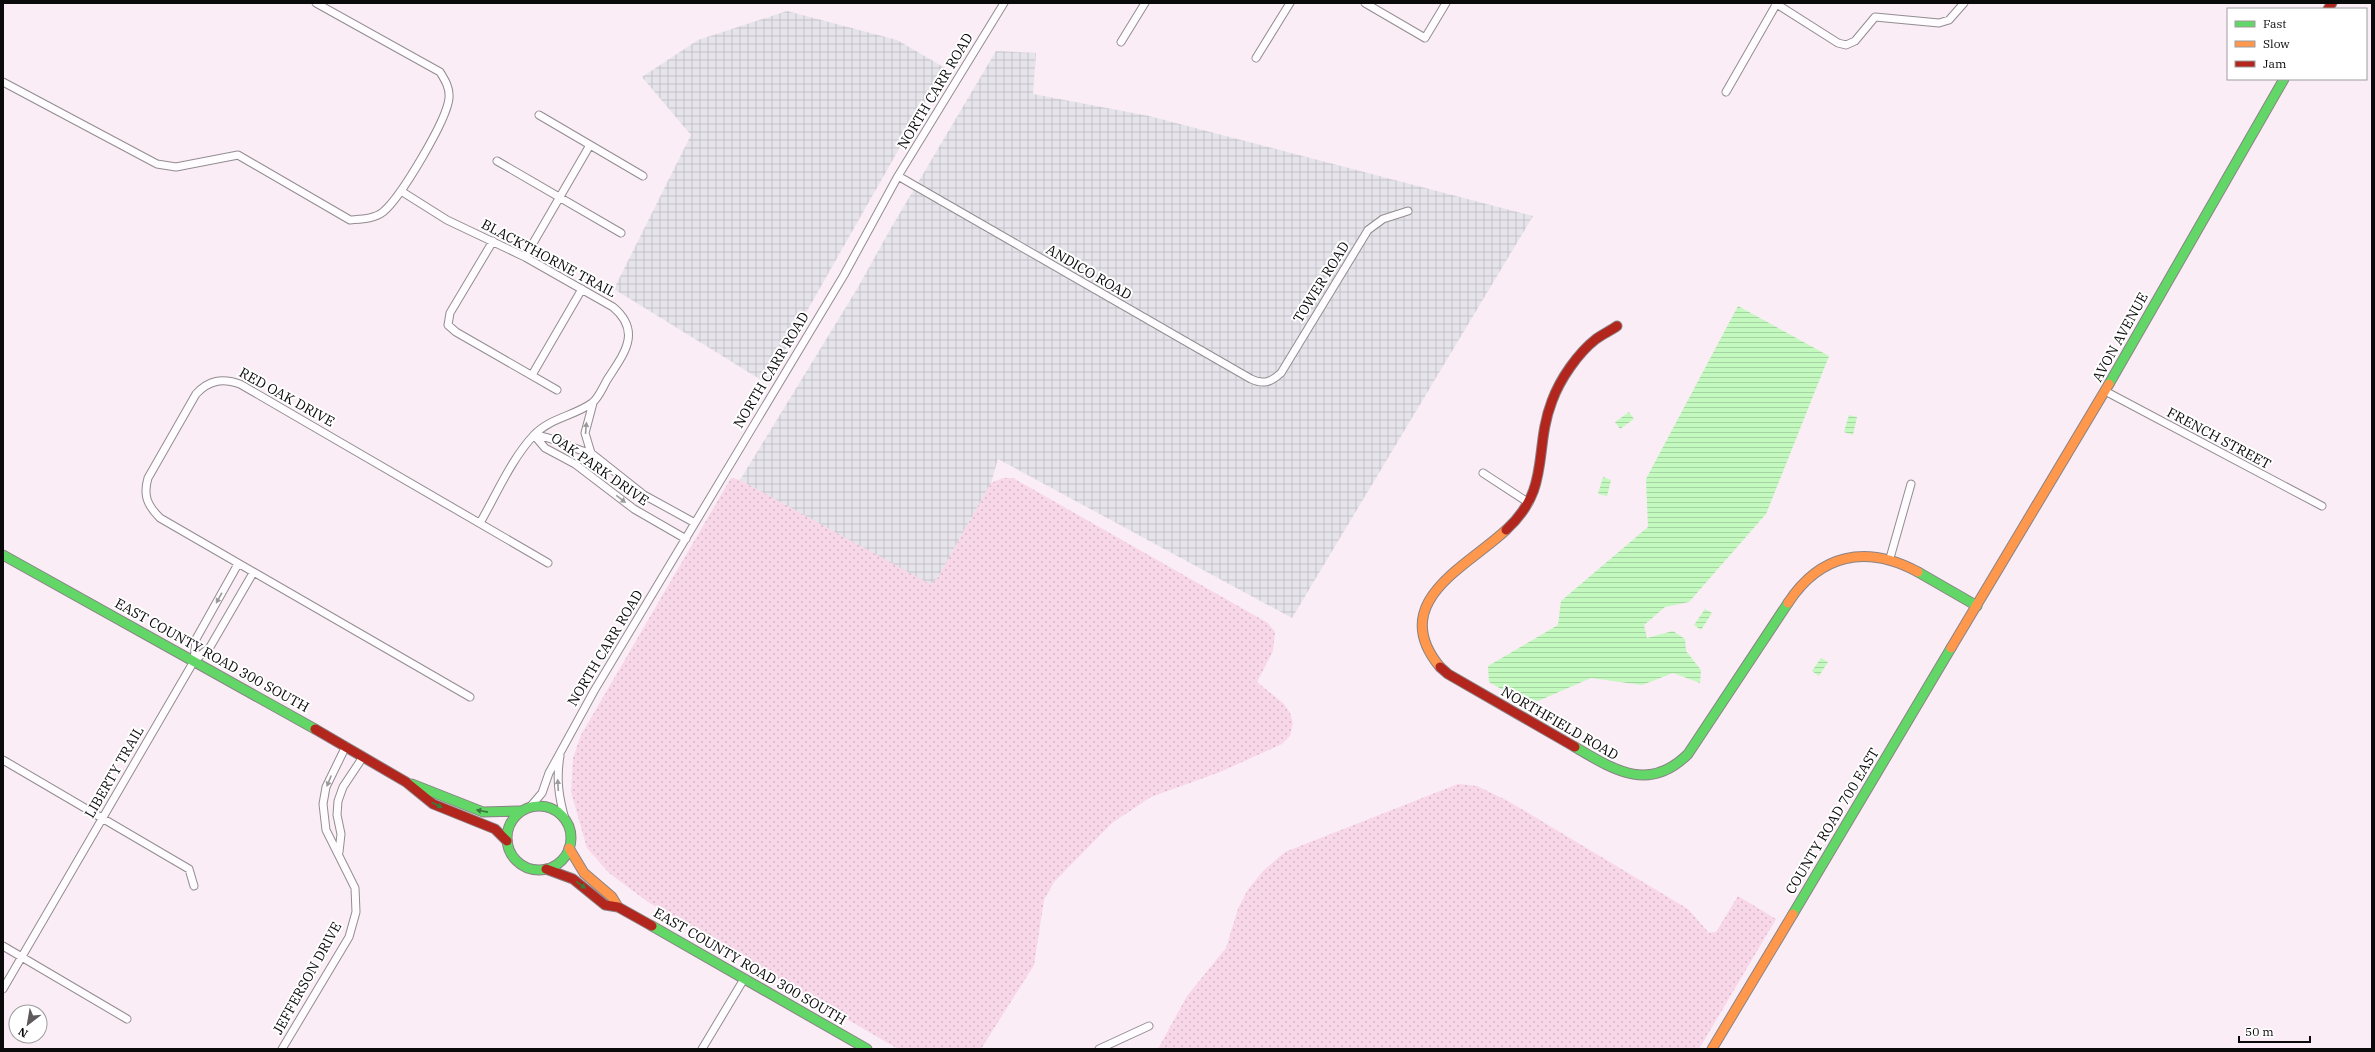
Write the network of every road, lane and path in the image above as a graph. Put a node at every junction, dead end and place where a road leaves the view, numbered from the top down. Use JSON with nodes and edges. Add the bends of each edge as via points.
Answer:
{"nodes":[{"id":1,"x":316,"y":3,"type":"edge"},
{"id":2,"x":1004,"y":3,"type":"edge"},
{"id":3,"x":1145,"y":3,"type":"edge"},
{"id":4,"x":1290,"y":3,"type":"edge"},
{"id":5,"x":1365,"y":3,"type":"edge"},
{"id":6,"x":1446,"y":3,"type":"edge"},
{"id":7,"x":1776,"y":3,"type":"edge"},
{"id":8,"x":1964,"y":3,"type":"edge"},
{"id":9,"x":1121,"y":42,"type":"dead end"},
{"id":10,"x":1256,"y":58,"type":"dead end"},
{"id":11,"x":2283,"y":80,"type":"edge"},
{"id":12,"x":3,"y":82,"type":"edge"},
{"id":13,"x":1726,"y":92,"type":"dead end"},
{"id":14,"x":539,"y":115,"type":"dead end"},
{"id":15,"x":590,"y":145,"type":"junction"},
{"id":16,"x":497,"y":161,"type":"dead end"},
{"id":17,"x":643,"y":176,"type":"dead end"},
{"id":18,"x":898,"y":176,"type":"junction"},
{"id":19,"x":400,"y":191,"type":"junction"},
{"id":20,"x":560,"y":197,"type":"junction"},
{"id":21,"x":1408,"y":211,"type":"dead end"},
{"id":22,"x":621,"y":233,"type":"dead end"},
{"id":23,"x":493,"y":241,"type":"junction"},
{"id":24,"x":525,"y":258,"type":"junction"},
{"id":25,"x":582,"y":289,"type":"junction"},
{"id":26,"x":1617,"y":326,"type":"dead end"},
{"id":27,"x":532,"y":376,"type":"junction"},
{"id":28,"x":1269,"y":382,"type":"joint"},
{"id":29,"x":557,"y":390,"type":"dead end"},
{"id":30,"x":2105,"y":391,"type":"junction"},
{"id":31,"x":593,"y":402,"type":"junction"},
{"id":32,"x":534,"y":435,"type":"junction"},
{"id":33,"x":591,"y":453,"type":"junction"},
{"id":34,"x":1483,"y":473,"type":"dead end"},
{"id":35,"x":1910,"y":484,"type":"dead end"},
{"id":36,"x":1529,"y":503,"type":"junction"},
{"id":37,"x":2322,"y":506,"type":"dead end"},
{"id":38,"x":480,"y":523,"type":"junction"},
{"id":39,"x":695,"y":523,"type":"junction"},
{"id":40,"x":686,"y":539,"type":"junction"},
{"id":41,"x":3,"y":555,"type":"edge"},
{"id":42,"x":1890,"y":558,"type":"junction"},
{"id":43,"x":548,"y":563,"type":"dead end"},
{"id":44,"x":238,"y":564,"type":"junction"},
{"id":45,"x":253,"y":573,"type":"junction"},
{"id":46,"x":1977,"y":606,"type":"junction"},
{"id":47,"x":194,"y":660,"type":"junction"},
{"id":48,"x":470,"y":697,"type":"dead end"},
{"id":49,"x":346,"y":746,"type":"junction"},
{"id":50,"x":561,"y":750,"type":"junction"},
{"id":51,"x":363,"y":756,"type":"junction"},
{"id":52,"x":3,"y":760,"type":"edge"},
{"id":53,"x":406,"y":782,"type":"junction"},
{"id":54,"x":530,"y":807,"type":"junction"},
{"id":55,"x":520,"y":811,"type":"junction"},
{"id":56,"x":103,"y":819,"type":"junction"},
{"id":57,"x":565,"y":819,"type":"junction"},
{"id":58,"x":507,"y":841,"type":"junction"},
{"id":59,"x":569,"y":848,"type":"junction"},
{"id":60,"x":339,"y":852,"type":"junction"},
{"id":61,"x":546,"y":869,"type":"junction"},
{"id":62,"x":194,"y":886,"type":"dead end"},
{"id":63,"x":618,"y":908,"type":"junction"},
{"id":64,"x":3,"y":946,"type":"edge"},
{"id":65,"x":22,"y":957,"type":"junction"},
{"id":66,"x":744,"y":979,"type":"junction"},
{"id":67,"x":3,"y":989,"type":"edge"},
{"id":68,"x":127,"y":1019,"type":"dead end"},
{"id":69,"x":1149,"y":1026,"type":"dead end"},
{"id":70,"x":282,"y":1049,"type":"edge"},
{"id":71,"x":702,"y":1049,"type":"edge"},
{"id":72,"x":868,"y":1049,"type":"edge"},
{"id":73,"x":1099,"y":1049,"type":"edge"},
{"id":74,"x":1712,"y":1049,"type":"edge"}],
"edges":[{"from":1,"to":19,"type":"street","via":[[440,72],[448,85],[449,97],[444,118]]},
{"from":2,"to":18,"type":"street","name":"NORTH CARR ROAD"},
{"from":3,"to":9,"type":"street"},
{"from":4,"to":10,"type":"street"},
{"from":5,"to":6,"type":"street","via":[[1425,38]]},
{"from":7,"to":8,"type":"street","via":[[1838,43],[1846,45],[1854,41],[1875,17],[1939,23],[1949,20]]},
{"from":7,"to":13,"type":"street"},
{"from":11,"to":30,"type":"street","name":"AVON AVENUE"},
{"from":12,"to":19,"type":"street","via":[[157,164],[176,167],[238,155],[350,220],[368,218],[383,212]]},
{"from":14,"to":15,"type":"street"},
{"from":15,"to":17,"type":"street"},
{"from":15,"to":20,"type":"street"},
{"from":16,"to":20,"type":"street"},
{"from":18,"to":28,"type":"street","name":"ANDICO ROAD","via":[[1251,379]]},
{"from":18,"to":39,"type":"street","name":"NORTH CARR ROAD","via":[[844,275]]},
{"from":19,"to":23,"type":"street","name":"BLACKTHORNE TRAIL","via":[[447,220]]},
{"from":20,"to":22,"type":"street"},
{"from":20,"to":24,"type":"street"},
{"from":21,"to":28,"type":"street","name":"TOWER ROAD","via":[[1383,219],[1368,230],[1281,373]]},
{"from":23,"to":24,"type":"street","name":"BLACKTHORNE TRAIL"},
{"from":23,"to":27,"type":"street","via":[[450,313],[448,325]]},
{"from":24,"to":25,"type":"street","name":"BLACKTHORNE TRAIL"},
{"from":25,"to":27,"type":"street"},
{"from":25,"to":31,"type":"street","name":"BLACKTHORNE TRAIL","via":[[621,313],[627,324],[629,338],[626,350]]},
{"from":26,"to":36,"type":"street","name":"NORTHFIELD ROAD","via":[[1596,339],[1555,391],[1550,403],[1540,478]]},
{"from":27,"to":29,"type":"street"},
{"from":30,"to":37,"type":"street","name":"FRENCH STREET"},
{"from":30,"to":46,"type":"street","name":"AVON AVENUE"},
{"from":31,"to":32,"type":"street","via":[[545,425]]},
{"from":33,"to":31,"type":"street","name":"OAK PARK DRIVE","one_way":true,"via":[[585,433]]},
{"from":32,"to":33,"type":"street","name":"OAK PARK DRIVE","via":[[550,437],[580,451]]},
{"from":32,"to":38,"type":"street","via":[[524,447]]},
{"from":32,"to":40,"type":"street","name":"OAK PARK DRIVE","one_way":true,"via":[[545,448],[575,464],[634,509]]},
{"from":33,"to":39,"type":"street","name":"OAK PARK DRIVE","via":[[644,495]]},
{"from":34,"to":36,"type":"street"},
{"from":35,"to":42,"type":"street"},
{"from":36,"to":42,"type":"street","name":"NORTHFIELD ROAD","via":[[1507,532],[1456,568],[1433,592],[1425,612],[1428,648],[1441,669],[1457,681],[1614,770],[1630,776],[1647,776],[1666,771],[1676,766],[1688,754],[1798,588],[1808,578],[1819,569],[1844,558],[1869,555]]},
{"from":38,"to":43,"type":"street","name":"RED OAK DRIVE"},
{"from":38,"to":44,"type":"street","name":"RED OAK DRIVE","via":[[240,384],[217,380],[204,386],[196,394],[148,478],[146,500],[160,518]]},
{"from":39,"to":40,"type":"street","name":"NORTH CARR ROAD"},
{"from":40,"to":50,"type":"street","name":"NORTH CARR ROAD"},
{"from":41,"to":47,"type":"street","name":"EAST COUNTY ROAD 300 SOUTH"},
{"from":42,"to":46,"type":"street","name":"NORTHFIELD ROAD"},
{"from":44,"to":45,"type":"street","name":"RED OAK DRIVE"},
{"from":44,"to":47,"type":"street","name":"LIBERTY TRAIL","one_way":true,"via":[[196,639]]},
{"from":45,"to":47,"type":"street","via":[[210,647]]},
{"from":45,"to":48,"type":"street","name":"RED OAK DRIVE"},
{"from":46,"to":74,"type":"street","name":"COUNTY ROAD 700 EAST"},
{"from":47,"to":49,"type":"street","name":"EAST COUNTY ROAD 300 SOUTH"},
{"from":47,"to":56,"type":"street","name":"LIBERTY TRAIL"},
{"from":49,"to":51,"type":"street","name":"EAST COUNTY ROAD 300 SOUTH"},
{"from":49,"to":60,"type":"street","name":"JEFFERSON DRIVE","one_way":true,"via":[[328,782],[323,804],[326,830]]},
{"from":50,"to":54,"type":"street","name":"NORTH CARR ROAD","via":[[542,793]]},
{"from":57,"to":50,"type":"street","name":"NORTH CARR ROAD","one_way":true,"via":[[558,793]]},
{"from":51,"to":53,"type":"street","name":"EAST COUNTY ROAD 300 SOUTH"},
{"from":51,"to":60,"type":"street","name":"JEFFERSON DRIVE","via":[[338,801],[337,815],[341,834]]},
{"from":52,"to":56,"type":"street"},
{"from":55,"to":53,"type":"street","name":"EAST COUNTY ROAD 300 SOUTH","one_way":true,"via":[[483,812]]},
{"from":53,"to":58,"type":"street","name":"EAST COUNTY ROAD 300 SOUTH","one_way":true,"via":[[433,804],[495,829]]},
{"from":54,"to":55,"type":"street"},
{"from":54,"to":57,"type":"street","via":[[550,807]]},
{"from":55,"to":58,"type":"street","via":[[509,824]]},
{"from":56,"to":62,"type":"street","via":[[189,869]]},
{"from":56,"to":65,"type":"street","name":"LIBERTY TRAIL"},
{"from":57,"to":59,"type":"street","via":[[570,828]]},
{"from":58,"to":61,"type":"street","via":[[514,858],[520,864],[528,868]]},
{"from":59,"to":61,"type":"street","via":[[564,858]]},
{"from":59,"to":63,"type":"street","name":"EAST COUNTY ROAD 300 SOUTH","via":[[578,867],[613,897]]},
{"from":60,"to":70,"type":"street","name":"JEFFERSON DRIVE","via":[[355,888],[356,912],[352,926],[349,936]]},
{"from":61,"to":63,"type":"street","name":"EAST COUNTY ROAD 300 SOUTH","one_way":true,"via":[[573,880],[605,904]]},
{"from":63,"to":66,"type":"street","name":"EAST COUNTY ROAD 300 SOUTH"},
{"from":64,"to":65,"type":"street"},
{"from":65,"to":67,"type":"street","name":"LIBERTY TRAIL"},
{"from":65,"to":68,"type":"street"},
{"from":66,"to":71,"type":"street"},
{"from":66,"to":72,"type":"street","name":"EAST COUNTY ROAD 300 SOUTH"},
{"from":69,"to":73,"type":"street"}]}
